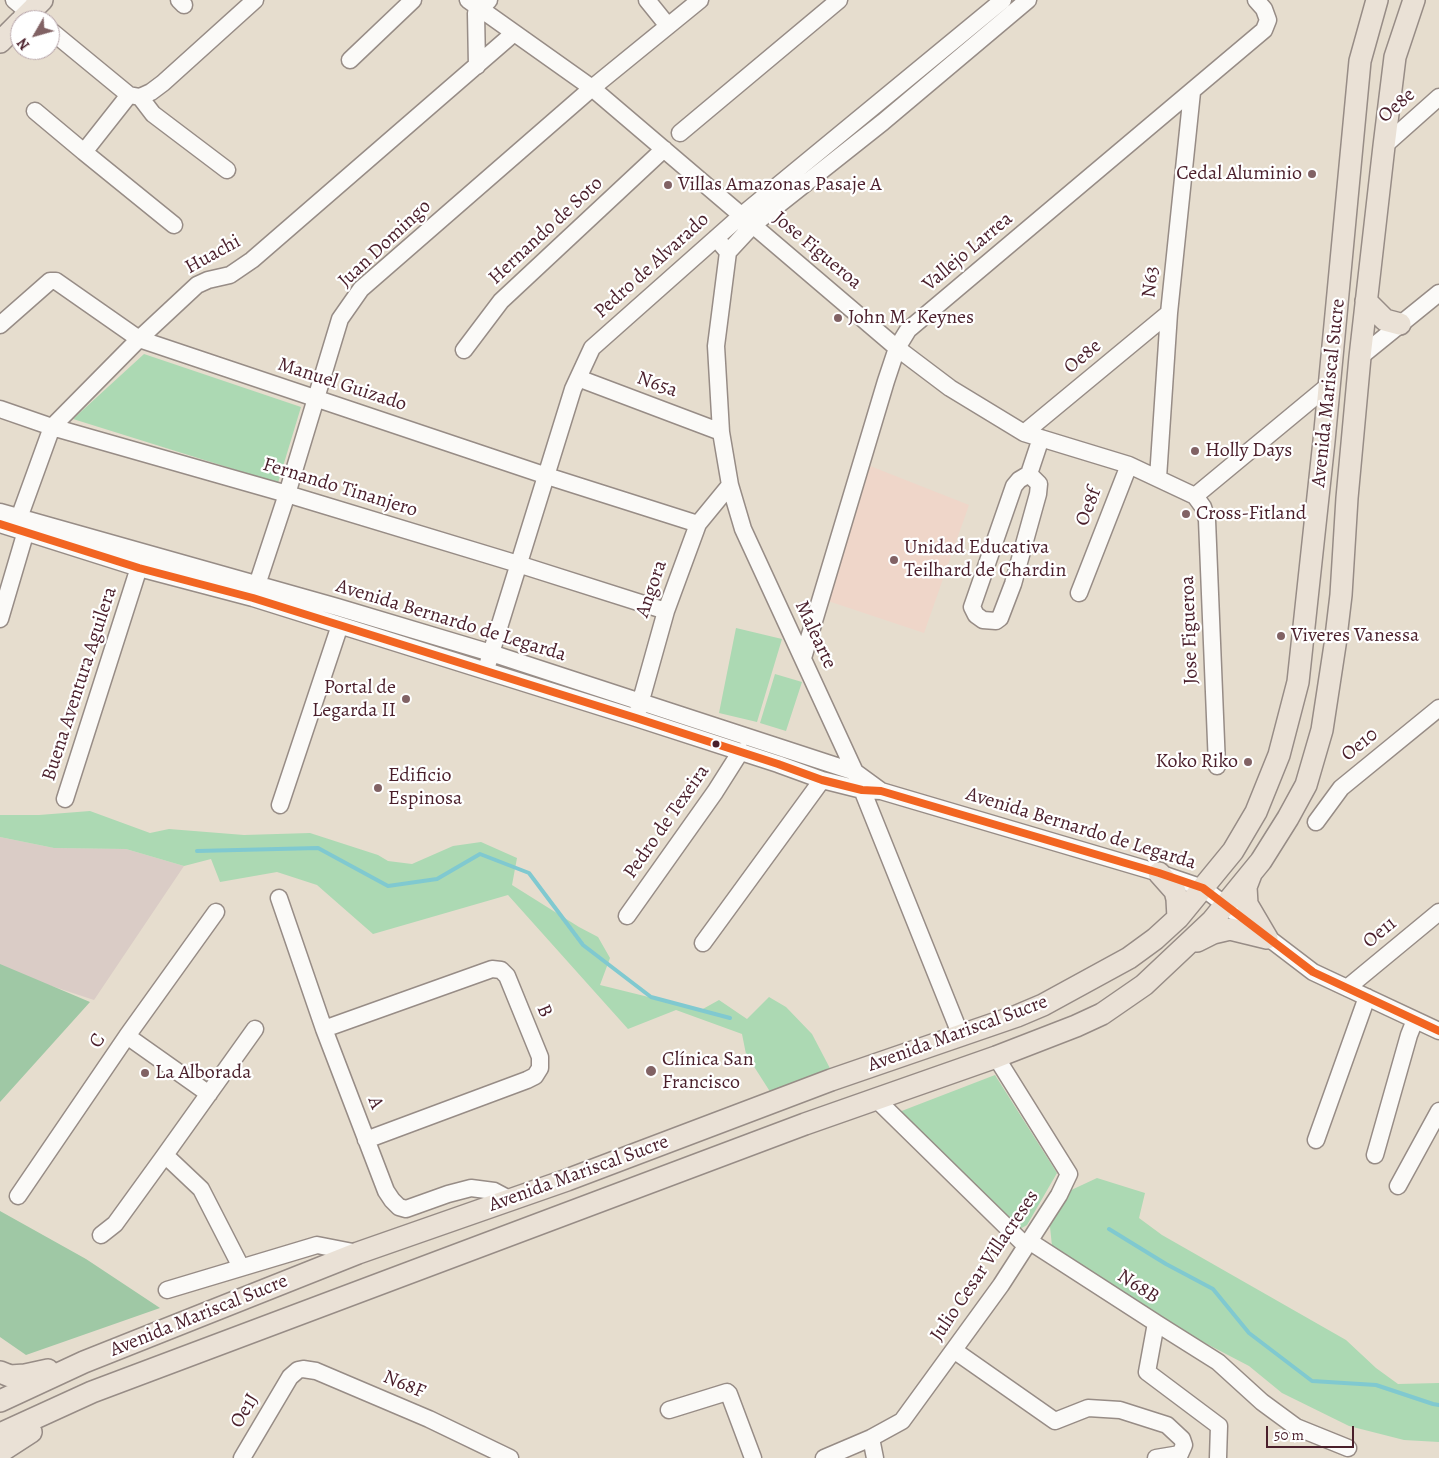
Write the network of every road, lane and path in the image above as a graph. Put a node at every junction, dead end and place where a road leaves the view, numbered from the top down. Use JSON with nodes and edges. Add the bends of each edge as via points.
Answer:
{"nodes":[{"id":1,"x":255,"y":0,"type":"edge"},
{"id":2,"x":413,"y":0,"type":"edge"},
{"id":3,"x":647,"y":0,"type":"edge"},
{"id":4,"x":700,"y":0,"type":"edge"},
{"id":5,"x":839,"y":0,"type":"edge"},
{"id":6,"x":1002,"y":0,"type":"edge"},
{"id":7,"x":1028,"y":0,"type":"edge"},
{"id":8,"x":1256,"y":0,"type":"edge"},
{"id":9,"x":1377,"y":0,"type":"edge"},
{"id":10,"x":1414,"y":0,"type":"edge"},
{"id":11,"x":479,"y":3,"type":"edge"},
{"id":12,"x":1013,"y":13,"type":"junction"},
{"id":13,"x":668,"y":26,"type":"junction"},
{"id":14,"x":10,"y":31,"type":"edge"},
{"id":15,"x":514,"y":33,"type":"junction"},
{"id":16,"x":60,"y":38,"type":"edge"},
{"id":17,"x":0,"y":42,"type":"edge"},
{"id":18,"x":350,"y":60,"type":"dead end"},
{"id":19,"x":477,"y":66,"type":"junction"},
{"id":20,"x":592,"y":88,"type":"junction"},
{"id":21,"x":1192,"y":92,"type":"junction"},
{"id":22,"x":135,"y":96,"type":"junction"},
{"id":23,"x":1439,"y":97,"type":"edge"},
{"id":24,"x":35,"y":111,"type":"dead end"},
{"id":25,"x":680,"y":133,"type":"dead end"},
{"id":26,"x":1384,"y":146,"type":"junction"},
{"id":27,"x":664,"y":149,"type":"junction"},
{"id":28,"x":84,"y":152,"type":"junction"},
{"id":29,"x":227,"y":170,"type":"dead end"},
{"id":30,"x":747,"y":220,"type":"junction"},
{"id":31,"x":174,"y":224,"type":"dead end"},
{"id":32,"x":716,"y":238,"type":"junction"},
{"id":33,"x":728,"y":252,"type":"junction"},
{"id":34,"x":1439,"y":293,"type":"edge"},
{"id":35,"x":1366,"y":300,"type":"junction"},
{"id":36,"x":1170,"y":313,"type":"junction"},
{"id":37,"x":1400,"y":324,"type":"junction"},
{"id":38,"x":0,"y":325,"type":"edge"},
{"id":39,"x":139,"y":339,"type":"junction"},
{"id":40,"x":897,"y":348,"type":"junction"},
{"id":41,"x":464,"y":350,"type":"dead end"},
{"id":42,"x":1360,"y":357,"type":"junction"},
{"id":43,"x":578,"y":378,"type":"junction"},
{"id":44,"x":1329,"y":385,"type":"junction"},
{"id":45,"x":315,"y":399,"type":"junction"},
{"id":46,"x":0,"y":409,"type":"edge"},
{"id":47,"x":52,"y":426,"type":"junction"},
{"id":48,"x":721,"y":432,"type":"junction"},
{"id":49,"x":1024,"y":433,"type":"junction"},
{"id":50,"x":1041,"y":438,"type":"junction"},
{"id":51,"x":1324,"y":441,"type":"junction"},
{"id":52,"x":1352,"y":442,"type":"junction"},
{"id":53,"x":1129,"y":465,"type":"junction"},
{"id":54,"x":1030,"y":474,"type":"junction"},
{"id":55,"x":547,"y":476,"type":"junction"},
{"id":56,"x":1158,"y":478,"type":"junction"},
{"id":57,"x":730,"y":485,"type":"junction"},
{"id":58,"x":287,"y":494,"type":"junction"},
{"id":59,"x":1318,"y":494,"type":"junction"},
{"id":60,"x":1195,"y":496,"type":"junction"},
{"id":61,"x":1347,"y":498,"type":"junction"},
{"id":62,"x":0,"y":512,"type":"edge"},
{"id":63,"x":0,"y":524,"type":"edge"},
{"id":64,"x":698,"y":524,"type":"junction"},
{"id":65,"x":23,"y":525,"type":"junction"},
{"id":66,"x":141,"y":561,"type":"junction"},
{"id":67,"x":518,"y":564,"type":"junction"},
{"id":68,"x":255,"y":591,"type":"junction"},
{"id":69,"x":1079,"y":593,"type":"dead end"},
{"id":70,"x":666,"y":611,"type":"junction"},
{"id":71,"x":0,"y":619,"type":"edge"},
{"id":72,"x":340,"y":626,"type":"junction"},
{"id":73,"x":491,"y":653,"type":"junction"},
{"id":74,"x":803,"y":658,"type":"junction"},
{"id":75,"x":486,"y":671,"type":"junction"},
{"id":76,"x":641,"y":701,"type":"junction"},
{"id":77,"x":1439,"y":708,"type":"edge"},
{"id":78,"x":636,"y":718,"type":"junction"},
{"id":79,"x":741,"y":751,"type":"junction"},
{"id":80,"x":1217,"y":766,"type":"dead end"},
{"id":81,"x":855,"y":772,"type":"junction"},
{"id":82,"x":822,"y":780,"type":"junction"},
{"id":83,"x":862,"y":790,"type":"junction"},
{"id":84,"x":881,"y":791,"type":"junction"},
{"id":85,"x":65,"y":798,"type":"dead end"},
{"id":86,"x":280,"y":805,"type":"dead end"},
{"id":87,"x":1316,"y":822,"type":"dead end"},
{"id":88,"x":1159,"y":873,"type":"junction"},
{"id":89,"x":1251,"y":873,"type":"junction"},
{"id":90,"x":1203,"y":888,"type":"junction"},
{"id":91,"x":279,"y":898,"type":"dead end"},
{"id":92,"x":1225,"y":906,"type":"junction"},
{"id":93,"x":216,"y":912,"type":"dead end"},
{"id":94,"x":1439,"y":912,"type":"edge"},
{"id":95,"x":627,"y":916,"type":"dead end"},
{"id":96,"x":1178,"y":918,"type":"junction"},
{"id":97,"x":1267,"y":938,"type":"junction"},
{"id":98,"x":703,"y":943,"type":"dead end"},
{"id":99,"x":1182,"y":950,"type":"junction"},
{"id":100,"x":1347,"y":988,"type":"junction"},
{"id":101,"x":1367,"y":998,"type":"junction"},
{"id":102,"x":1415,"y":1020,"type":"junction"},
{"id":103,"x":255,"y":1029,"type":"dead end"},
{"id":104,"x":324,"y":1029,"type":"junction"},
{"id":105,"x":1439,"y":1031,"type":"edge"},
{"id":106,"x":127,"y":1036,"type":"junction"},
{"id":107,"x":961,"y":1036,"type":"junction"},
{"id":108,"x":996,"y":1057,"type":"junction"},
{"id":109,"x":209,"y":1094,"type":"junction"},
{"id":110,"x":875,"y":1098,"type":"junction"},
{"id":111,"x":1439,"y":1111,"type":"edge"},
{"id":112,"x":366,"y":1140,"type":"junction"},
{"id":113,"x":1316,"y":1140,"type":"dead end"},
{"id":114,"x":165,"y":1155,"type":"junction"},
{"id":115,"x":1375,"y":1155,"type":"dead end"},
{"id":116,"x":1398,"y":1186,"type":"dead end"},
{"id":117,"x":18,"y":1196,"type":"dead end"},
{"id":118,"x":511,"y":1200,"type":"junction"},
{"id":119,"x":101,"y":1235,"type":"dead end"},
{"id":120,"x":1027,"y":1244,"type":"junction"},
{"id":121,"x":358,"y":1253,"type":"junction"},
{"id":122,"x":242,"y":1267,"type":"junction"},
{"id":123,"x":167,"y":1290,"type":"dead end"},
{"id":124,"x":1156,"y":1323,"type":"junction"},
{"id":125,"x":954,"y":1350,"type":"junction"},
{"id":126,"x":84,"y":1362,"type":"junction"},
{"id":127,"x":0,"y":1372,"type":"edge"},
{"id":128,"x":285,"y":1386,"type":"joint"},
{"id":129,"x":92,"y":1392,"type":"junction"},
{"id":130,"x":0,"y":1401,"type":"edge"},
{"id":131,"x":669,"y":1410,"type":"dead end"},
{"id":132,"x":0,"y":1434,"type":"edge"},
{"id":133,"x":872,"y":1438,"type":"junction"},
{"id":134,"x":1348,"y":1448,"type":"dead end"},
{"id":135,"x":0,"y":1452,"type":"edge"},
{"id":136,"x":242,"y":1458,"type":"edge"},
{"id":137,"x":510,"y":1458,"type":"edge"},
{"id":138,"x":753,"y":1458,"type":"edge"},
{"id":139,"x":824,"y":1458,"type":"edge"},
{"id":140,"x":875,"y":1458,"type":"edge"},
{"id":141,"x":1156,"y":1458,"type":"edge"},
{"id":142,"x":1218,"y":1458,"type":"edge"}],
"edges":[{"from":1,"to":22,"type":"street","via":[[163,84],[151,92]]},
{"from":2,"to":18,"type":"street"},
{"from":3,"to":13,"type":"street"},
{"from":4,"to":13,"type":"street","name":"Juan Domingo"},
{"from":5,"to":25,"type":"street"},
{"from":6,"to":12,"type":"street"},
{"from":6,"to":30,"type":"street","name":"Pedro de Alvarado"},
{"from":7,"to":12,"type":"street","name":"Pedro de Alvarado"},
{"from":8,"to":21,"type":"street","name":"Vallejo Larrea","via":[[1268,20],[1264,30]]},
{"from":9,"to":44,"type":"main road","name":"Avenida Mariscal Sucre","via":[[1360,61]]},
{"from":10,"to":26,"type":"main road","name":"Avenida Mariscal Sucre","via":[[1395,57]]},
{"from":11,"to":15,"type":"street","name":"Jose Figueroa"},
{"from":11,"to":19,"type":"street","via":[[476,13]]},
{"from":12,"to":30,"type":"street","name":"Pedro de Alvarado","via":[[883,122]]},
{"from":13,"to":20,"type":"street","name":"Juan Domingo"},
{"from":14,"to":17,"type":"main road"},
{"from":15,"to":19,"type":"street","name":"Huachi"},
{"from":15,"to":20,"type":"street","name":"Jose Figueroa"},
{"from":16,"to":22,"type":"street"},
{"from":19,"to":39,"type":"street","name":"Huachi","via":[[252,260],[230,275],[197,285]]},
{"from":20,"to":27,"type":"street","name":"Jose Figueroa"},
{"from":20,"to":45,"type":"street","name":"Juan Domingo","via":[[362,289],[340,319]]},
{"from":21,"to":36,"type":"street","name":"N63"},
{"from":21,"to":40,"type":"street","name":"Vallejo Larrea","via":[[908,330]]},
{"from":22,"to":28,"type":"street"},
{"from":22,"to":29,"type":"street","via":[[153,114]]},
{"from":23,"to":26,"type":"street","name":"Oe8e"},
{"from":24,"to":28,"type":"street"},
{"from":26,"to":35,"type":"main road","name":"Avenida Mariscal Sucre"},
{"from":27,"to":30,"type":"street","name":"Jose Figueroa"},
{"from":27,"to":41,"type":"street","name":"Hernando de Soto","via":[[501,301]]},
{"from":28,"to":31,"type":"street"},
{"from":30,"to":32,"type":"street","name":"Pedro de Alvarado"},
{"from":30,"to":33,"type":"street","name":"Pedro de Alvarado"},
{"from":30,"to":40,"type":"street","name":"Jose Figueroa"},
{"from":32,"to":33,"type":"street"},
{"from":32,"to":43,"type":"street","name":"Pedro de Alvarado","via":[[592,348]]},
{"from":33,"to":48,"type":"street","name":"Malearte","via":[[716,346]]},
{"from":34,"to":37,"type":"street"},
{"from":35,"to":37,"type":"main road","via":[[1385,320]]},
{"from":35,"to":42,"type":"main road","name":"Avenida Mariscal Sucre"},
{"from":36,"to":49,"type":"street","name":"Oe8e"},
{"from":36,"to":56,"type":"street","name":"N63"},
{"from":37,"to":42,"type":"street"},
{"from":38,"to":39,"type":"street","name":"Manuel Guizado","via":[[50,281],[56,281]]},
{"from":39,"to":45,"type":"street","name":"Manuel Guizado"},
{"from":39,"to":47,"type":"street","name":"Huachi"},
{"from":40,"to":49,"type":"street","name":"Jose Figueroa","via":[[950,388]]},
{"from":40,"to":74,"type":"street","name":"Vallejo Larrea"},
{"from":42,"to":52,"type":"main road","name":"Avenida Mariscal Sucre"},
{"from":43,"to":48,"type":"street","name":"N65a"},
{"from":43,"to":55,"type":"street","name":"Pedro de Alvarado"},
{"from":44,"to":51,"type":"main road","name":"Avenida Mariscal Sucre"},
{"from":44,"to":60,"type":"street"},
{"from":45,"to":55,"type":"street","name":"Manuel Guizado"},
{"from":45,"to":58,"type":"street","name":"Juan Domingo"},
{"from":46,"to":47,"type":"street","name":"Fernando Tinanjero"},
{"from":47,"to":58,"type":"street","name":"Fernando Tinanjero"},
{"from":47,"to":65,"type":"street","name":"Huachi"},
{"from":48,"to":57,"type":"street","name":"Malearte"},
{"from":49,"to":50,"type":"street","name":"Jose Figueroa"},
{"from":50,"to":53,"type":"street","name":"Jose Figueroa"},
{"from":50,"to":54,"type":"street"},
{"from":51,"to":52,"type":"main road"},
{"from":51,"to":59,"type":"main road","name":"Avenida Mariscal Sucre"},
{"from":52,"to":61,"type":"main road","name":"Avenida Mariscal Sucre"},
{"from":53,"to":56,"type":"street","name":"Jose Figueroa"},
{"from":53,"to":69,"type":"street","name":"Oe8f"},
{"from":54,"to":54,"type":"street","via":[[1039,484],[1038,494],[1013,584],[1000,618],[984,620],[972,607],[1014,486]]},
{"from":55,"to":64,"type":"street","name":"Manuel Guizado"},
{"from":55,"to":67,"type":"street","name":"Pedro de Alvarado"},
{"from":56,"to":60,"type":"street","name":"Jose Figueroa"},
{"from":57,"to":64,"type":"street","name":"Angora"},
{"from":57,"to":74,"type":"street","name":"Malearte","via":[[743,528]]},
{"from":58,"to":67,"type":"street","name":"Fernando Tinanjero"},
{"from":58,"to":68,"type":"street","name":"Juan Domingo"},
{"from":59,"to":61,"type":"main road"},
{"from":59,"to":90,"type":"main road","name":"Avenida Mariscal Sucre","via":[[1298,682],[1279,755],[1256,812],[1233,851]]},
{"from":60,"to":80,"type":"street","name":"Jose Figueroa","via":[[1207,520]]},
{"from":61,"to":89,"type":"main road","name":"Avenida Mariscal Sucre","via":[[1337,629],[1322,730],[1306,785],[1270,848]]},
{"from":62,"to":65,"type":"street","name":"Avenida Bernardo de Legarda"},
{"from":63,"to":65,"type":"street","name":"Avenida Bernardo de Legarda"},
{"from":64,"to":70,"type":"street","name":"Angora"},
{"from":65,"to":66,"type":"street","name":"Avenida Bernardo de Legarda"},
{"from":65,"to":71,"type":"street","name":"Huachi"},
{"from":66,"to":68,"type":"street","name":"Avenida Bernardo de Legarda"},
{"from":66,"to":85,"type":"street","name":"Buena Aventura Aguilera"},
{"from":67,"to":70,"type":"street","name":"Fernando Tinanjero"},
{"from":67,"to":73,"type":"street","name":"Pedro de Alvarado"},
{"from":68,"to":72,"type":"street","name":"Avenida Bernardo de Legarda"},
{"from":68,"to":73,"type":"street","name":"Avenida Bernardo de Legarda"},
{"from":70,"to":76,"type":"street","name":"Angora"},
{"from":72,"to":75,"type":"street","name":"Avenida Bernardo de Legarda"},
{"from":72,"to":86,"type":"street"},
{"from":73,"to":75,"type":"street","name":"Pedro de Alvarado"},
{"from":73,"to":76,"type":"street","name":"Avenida Bernardo de Legarda"},
{"from":74,"to":81,"type":"street","name":"Malearte"},
{"from":75,"to":78,"type":"street","name":"Avenida Bernardo de Legarda"},
{"from":76,"to":78,"type":"street","name":"Angora"},
{"from":76,"to":81,"type":"street","name":"Avenida Bernardo de Legarda"},
{"from":77,"to":87,"type":"street","name":"Oe10","via":[[1341,788]]},
{"from":78,"to":79,"type":"street","name":"Avenida Bernardo de Legarda"},
{"from":79,"to":82,"type":"street","name":"Avenida Bernardo de Legarda"},
{"from":79,"to":95,"type":"street","name":"Pedro de Texeira"},
{"from":81,"to":83,"type":"street","name":"Malearte"},
{"from":81,"to":84,"type":"street","name":"Avenida Bernardo de Legarda"},
{"from":82,"to":83,"type":"street","name":"Avenida Bernardo de Legarda"},
{"from":82,"to":98,"type":"street"},
{"from":83,"to":84,"type":"street","name":"Avenida Bernardo de Legarda"},
{"from":83,"to":107,"type":"street","name":"Malearte"},
{"from":84,"to":88,"type":"street","name":"Avenida Bernardo de Legarda"},
{"from":88,"to":90,"type":"street","name":"Avenida Bernardo de Legarda"},
{"from":88,"to":96,"type":"main road","via":[[1175,891]]},
{"from":89,"to":92,"type":"main road","name":"Avenida Mariscal Sucre"},
{"from":89,"to":97,"type":"main road","via":[[1246,887],[1247,904]]},
{"from":90,"to":92,"type":"street","name":"Avenida Bernardo de Legarda"},
{"from":90,"to":96,"type":"main road","name":"Avenida Mariscal Sucre"},
{"from":91,"to":104,"type":"street","name":"A"},
{"from":92,"to":97,"type":"street","name":"Avenida Bernardo de Legarda"},
{"from":92,"to":99,"type":"main road","name":"Avenida Mariscal Sucre"},
{"from":93,"to":106,"type":"street","name":"C"},
{"from":94,"to":100,"type":"street","name":"Oe11"},
{"from":96,"to":107,"type":"main road","name":"Avenida Mariscal Sucre","via":[[1155,939],[1114,967],[1043,1005]]},
{"from":97,"to":99,"type":"main road","via":[[1225,930],[1205,936]]},
{"from":97,"to":100,"type":"street","name":"Avenida Bernardo de Legarda","via":[[1313,972]]},
{"from":99,"to":108,"type":"main road","name":"Avenida Mariscal Sucre","via":[[1144,985],[1102,1014]]},
{"from":100,"to":101,"type":"street","name":"Avenida Bernardo de Legarda"},
{"from":101,"to":102,"type":"street","name":"Avenida Bernardo de Legarda"},
{"from":101,"to":113,"type":"street"},
{"from":102,"to":105,"type":"street","name":"Avenida Bernardo de Legarda"},
{"from":102,"to":115,"type":"street"},
{"from":103,"to":109,"type":"street"},
{"from":104,"to":112,"type":"street","name":"A"},
{"from":104,"to":112,"type":"street","name":"B","via":[[492,969],[501,970],[540,1057],[540,1068],[527,1080]]},
{"from":106,"to":109,"type":"street"},
{"from":106,"to":117,"type":"street","name":"C"},
{"from":107,"to":118,"type":"main road","name":"Avenida Mariscal Sucre","via":[[831,1080]]},
{"from":108,"to":110,"type":"main road","name":"Avenida Mariscal Sucre"},
{"from":108,"to":120,"type":"street","name":"Julio Cesar Villacreses","via":[[1069,1174]]},
{"from":109,"to":114,"type":"street"},
{"from":110,"to":120,"type":"street","name":"N68B"},
{"from":110,"to":129,"type":"main road","name":"Avenida Mariscal Sucre"},
{"from":111,"to":116,"type":"street"},
{"from":112,"to":118,"type":"street","name":"A","via":[[386,1192],[399,1207],[406,1209],[471,1188],[494,1191]]},
{"from":114,"to":119,"type":"street","via":[[115,1224]]},
{"from":114,"to":122,"type":"street","via":[[201,1190]]},
{"from":118,"to":121,"type":"main road","name":"Avenida Mariscal Sucre"},
{"from":120,"to":124,"type":"street","name":"N68B"},
{"from":120,"to":125,"type":"street","name":"Julio Cesar Villacreses"},
{"from":121,"to":122,"type":"street","via":[[317,1245]]},
{"from":121,"to":126,"type":"main road","name":"Avenida Mariscal Sucre"},
{"from":122,"to":123,"type":"street"},
{"from":124,"to":134,"type":"street","via":[[1218,1362],[1262,1402],[1296,1427]]},
{"from":124,"to":142,"type":"street","name":"N68B","via":[[1147,1372],[1219,1426]]},
{"from":125,"to":133,"type":"street","name":"Julio Cesar Villacreses","via":[[902,1421]]},
{"from":125,"to":141,"type":"street","via":[[1055,1421],[1088,1408],[1120,1410],[1167,1425],[1184,1445],[1180,1454]]},
{"from":126,"to":127,"type":"main road","via":[[25,1376]]},
{"from":126,"to":130,"type":"main road","name":"Avenida Mariscal Sucre"},
{"from":128,"to":136,"type":"street","name":"Oe1J"},
{"from":128,"to":137,"type":"street","name":"N68F","via":[[298,1370],[316,1371]]},
{"from":129,"to":132,"type":"main road"},
{"from":129,"to":135,"type":"main road"},
{"from":131,"to":138,"type":"street","via":[[727,1392]]},
{"from":133,"to":139,"type":"street","name":"Julio Cesar Villacreses"},
{"from":133,"to":140,"type":"street"}]}
